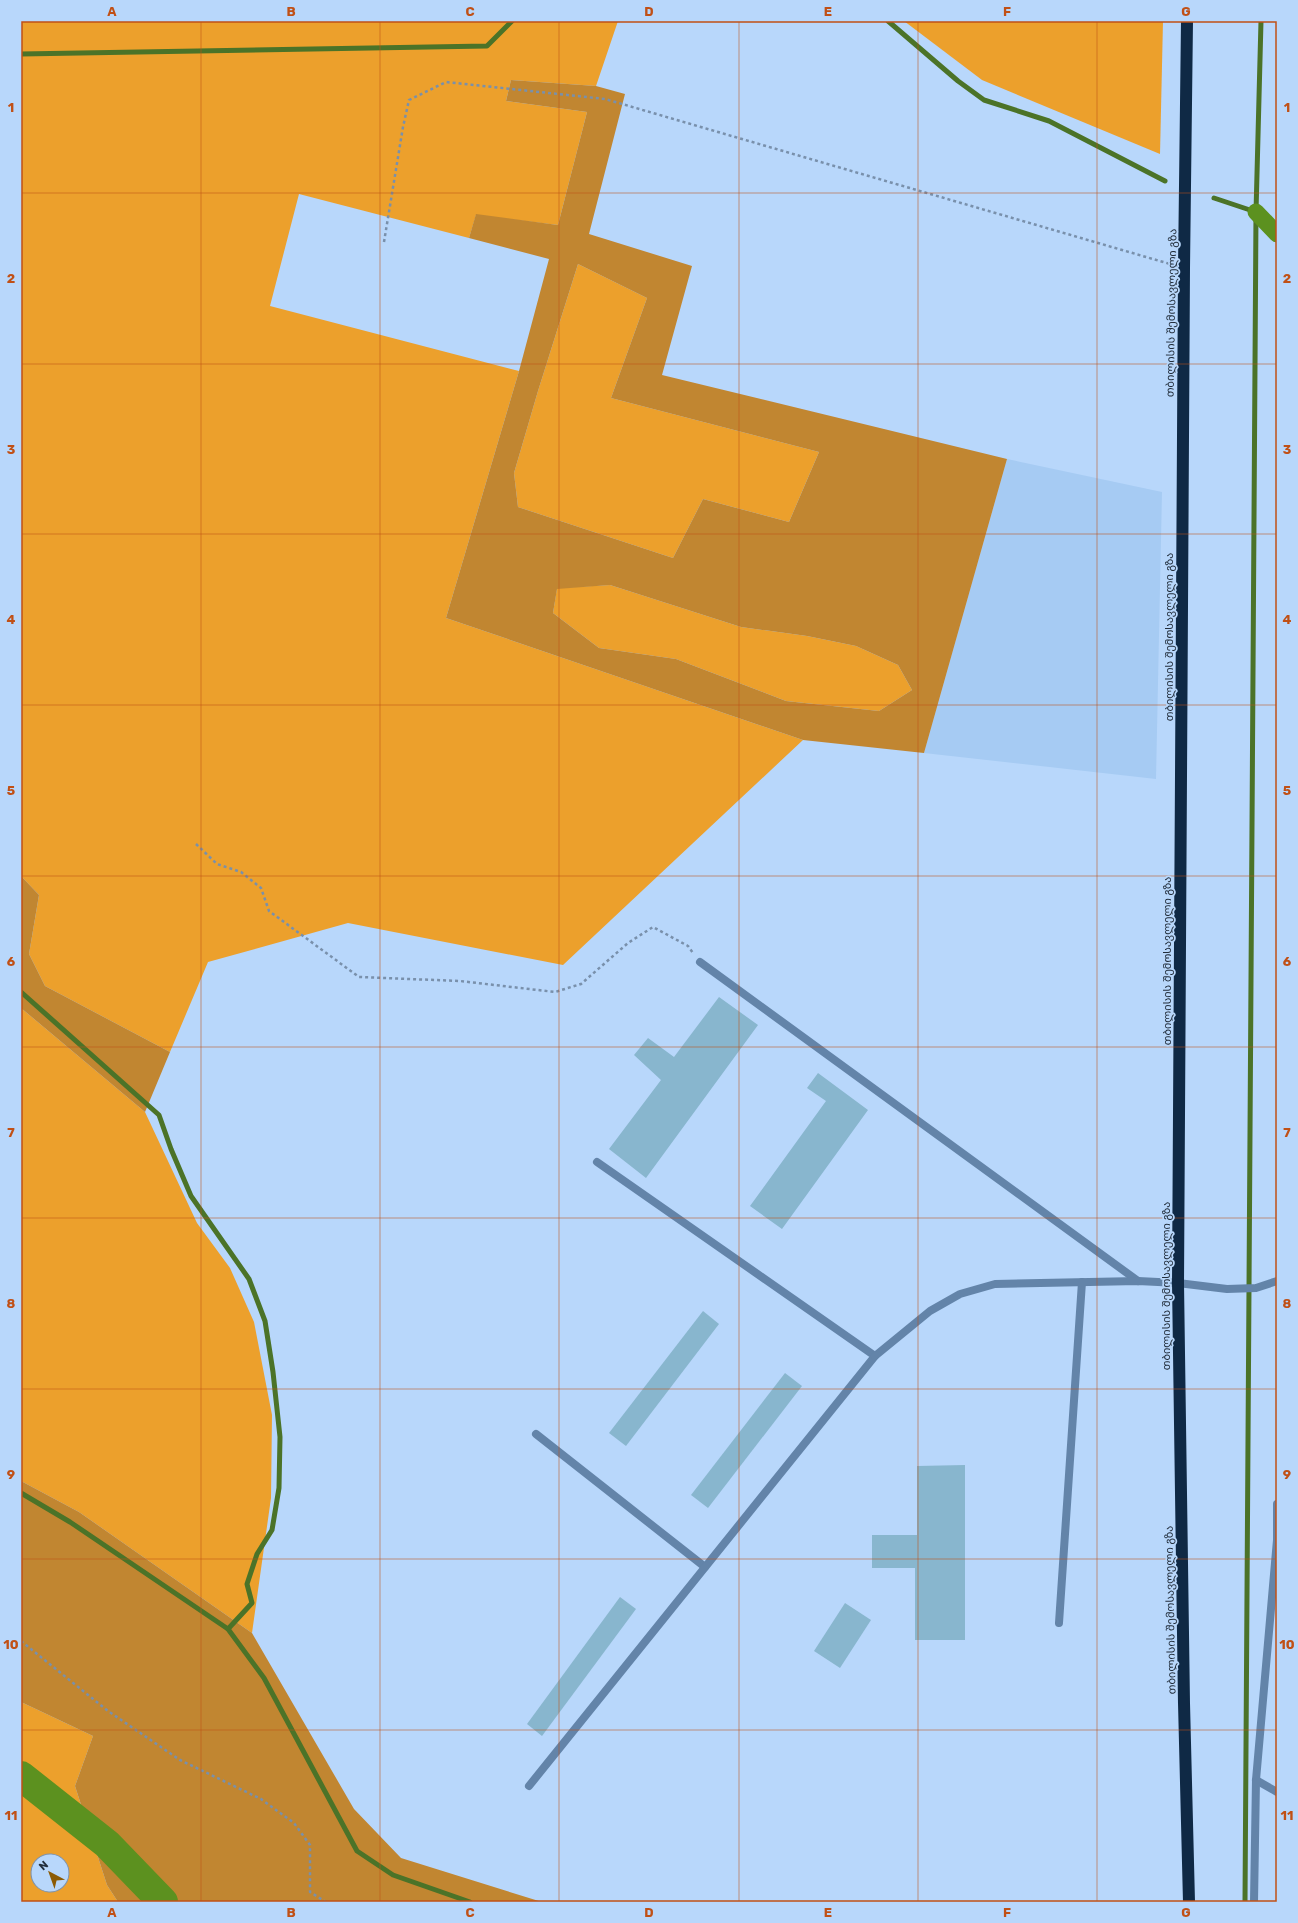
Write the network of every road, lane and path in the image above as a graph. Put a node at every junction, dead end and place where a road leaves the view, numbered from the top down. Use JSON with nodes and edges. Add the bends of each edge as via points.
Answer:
{"nodes":[{"id":1,"x":1187,"y":21,"type":"edge"},
{"id":2,"x":384,"y":242,"type":"dead end"},
{"id":3,"x":1184,"y":268,"type":"junction"},
{"id":4,"x":196,"y":844,"type":"dead end"},
{"id":5,"x":700,"y":962,"type":"joint"},
{"id":6,"x":597,"y":1162,"type":"dead end"},
{"id":7,"x":1138,"y":1281,"type":"junction"},
{"id":8,"x":1082,"y":1282,"type":"junction"},
{"id":9,"x":1277,"y":1282,"type":"edge"},
{"id":10,"x":1178,"y":1283,"type":"junction"},
{"id":11,"x":875,"y":1356,"type":"junction"},
{"id":12,"x":536,"y":1434,"type":"dead end"},
{"id":13,"x":1277,"y":1504,"type":"edge"},
{"id":14,"x":1276,"y":1562,"type":"edge"},
{"id":15,"x":705,"y":1568,"type":"junction"},
{"id":16,"x":1059,"y":1623,"type":"dead end"},
{"id":17,"x":21,"y":1641,"type":"edge"},
{"id":18,"x":1256,"y":1780,"type":"junction"},
{"id":19,"x":529,"y":1786,"type":"dead end"},
{"id":20,"x":1277,"y":1792,"type":"edge"},
{"id":21,"x":326,"y":1902,"type":"edge"},
{"id":22,"x":1189,"y":1902,"type":"edge"},
{"id":23,"x":1254,"y":1902,"type":"edge"}],
"edges":[{"from":1,"to":3,"type":"highway","name":"თბილისის შემოსავლელი გზა"},
{"from":2,"to":3,"type":"path","via":[[409,100],[446,82],[605,99]]},
{"from":3,"to":10,"type":"highway","name":"თბილისის შემოსავლელი გზა"},
{"from":4,"to":5,"type":"path","via":[[217,864],[241,872],[261,888],[269,911],[359,977],[460,981],[555,992],[581,984],[628,943],[653,927],[688,946]]},
{"from":5,"to":7,"type":"street"},
{"from":6,"to":11,"type":"street"},
{"from":7,"to":8,"type":"street"},
{"from":7,"to":10,"type":"street"},
{"from":8,"to":11,"type":"street","via":[[995,1284],[960,1294],[930,1311]]},
{"from":8,"to":16,"type":"street"},
{"from":9,"to":10,"type":"street","via":[[1256,1288]]},
{"from":10,"to":22,"type":"highway","name":"თბილისის შემოსავლელი გზა"},
{"from":11,"to":15,"type":"street"},
{"from":12,"to":15,"type":"street"},
{"from":13,"to":14,"type":"street"},
{"from":14,"to":18,"type":"street"},
{"from":15,"to":19,"type":"street"},
{"from":17,"to":21,"type":"path","via":[[108,1711],[180,1760],[261,1798],[294,1823],[310,1845],[310,1892]]},
{"from":18,"to":20,"type":"street"},
{"from":18,"to":23,"type":"street"}]}
